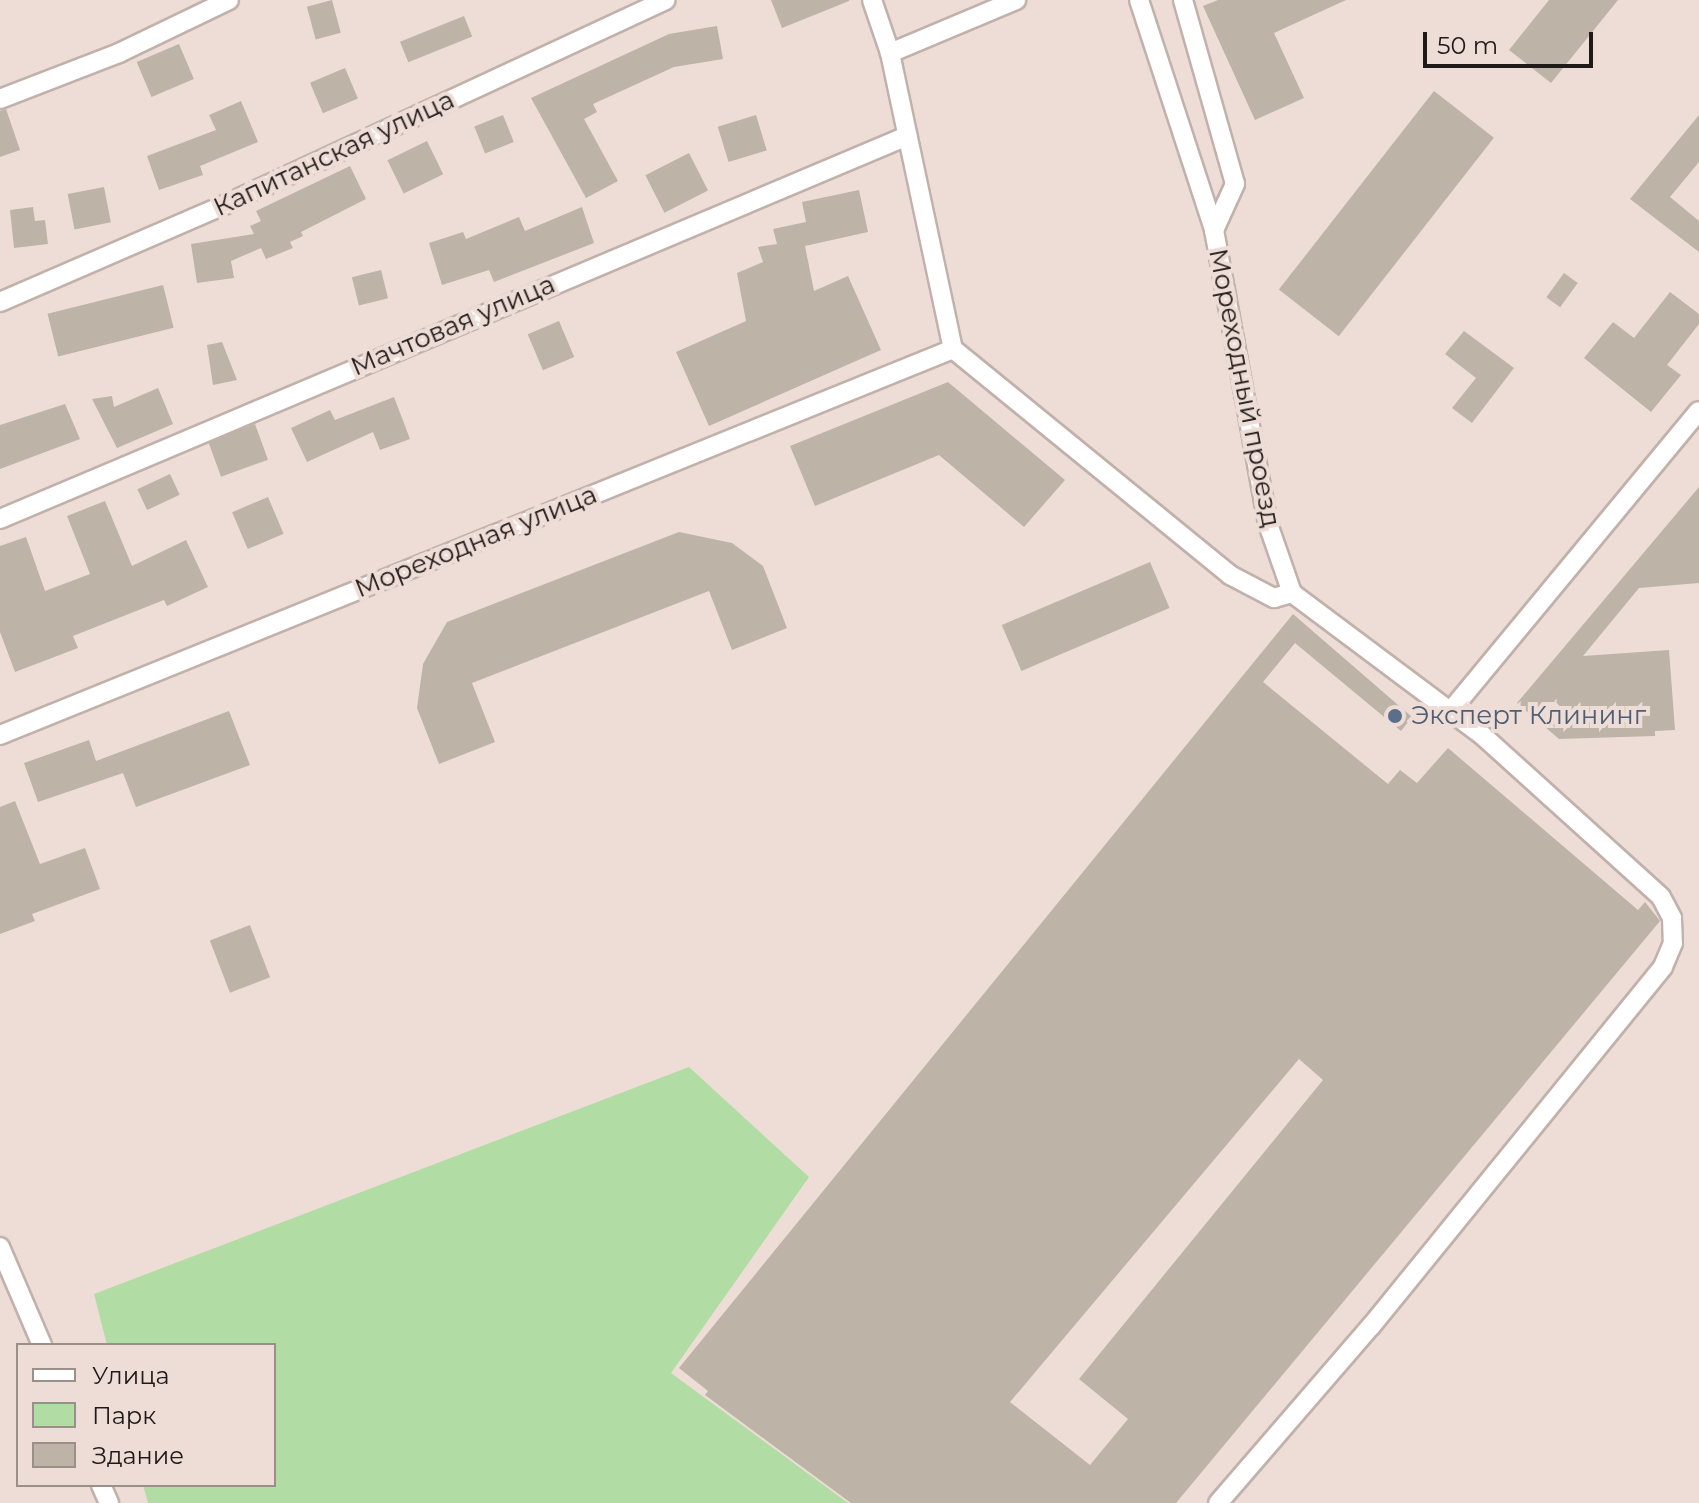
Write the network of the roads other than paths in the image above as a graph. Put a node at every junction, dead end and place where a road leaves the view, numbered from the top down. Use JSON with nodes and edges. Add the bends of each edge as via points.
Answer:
{"nodes":[{"id":1,"x":229,"y":0,"type":"edge"},
{"id":2,"x":666,"y":0,"type":"edge"},
{"id":3,"x":872,"y":0,"type":"edge"},
{"id":4,"x":887,"y":0,"type":"edge"},
{"id":5,"x":1016,"y":0,"type":"edge"},
{"id":6,"x":1139,"y":0,"type":"edge"},
{"id":7,"x":1183,"y":0,"type":"edge"},
{"id":8,"x":881,"y":27,"type":"junction"},
{"id":9,"x":890,"y":53,"type":"junction"},
{"id":10,"x":0,"y":99,"type":"edge"},
{"id":11,"x":907,"y":136,"type":"junction"},
{"id":12,"x":1214,"y":230,"type":"junction"},
{"id":13,"x":0,"y":302,"type":"edge"},
{"id":14,"x":953,"y":349,"type":"junction"},
{"id":15,"x":1699,"y":411,"type":"edge"},
{"id":16,"x":0,"y":519,"type":"edge"},
{"id":17,"x":1294,"y":596,"type":"junction"},
{"id":18,"x":1448,"y":714,"type":"junction"},
{"id":19,"x":0,"y":735,"type":"edge"},
{"id":20,"x":0,"y":1247,"type":"edge"},
{"id":21,"x":41,"y":1343,"type":"edge"},
{"id":22,"x":1218,"y":1503,"type":"edge"}],
"edges":[{"from":1,"to":10,"type":"street","via":[[119,53]]},
{"from":2,"to":13,"type":"street","name":"Капитанская улица","via":[[222,206]]},
{"from":3,"to":8,"type":"street"},
{"from":4,"to":8,"type":"street"},
{"from":5,"to":9,"type":"street"},
{"from":6,"to":12,"type":"street"},
{"from":7,"to":12,"type":"street","name":"Мореходный проезд","via":[[1235,184]]},
{"from":8,"to":9,"type":"street"},
{"from":9,"to":11,"type":"street"},
{"from":11,"to":14,"type":"street"},
{"from":11,"to":16,"type":"street","name":"Мачтовая улица"},
{"from":12,"to":17,"type":"street","name":"Мореходный проезд","via":[[1268,524]]},
{"from":14,"to":17,"type":"street","via":[[1230,575],[1274,598]]},
{"from":14,"to":19,"type":"street","name":"Мореходная улица"},
{"from":15,"to":18,"type":"street"},
{"from":17,"to":18,"type":"street"},
{"from":18,"to":22,"type":"street","via":[[1482,735],[1661,897],[1672,918],[1673,943],[1663,967],[1371,1326]]},
{"from":20,"to":21,"type":"street"}]}
